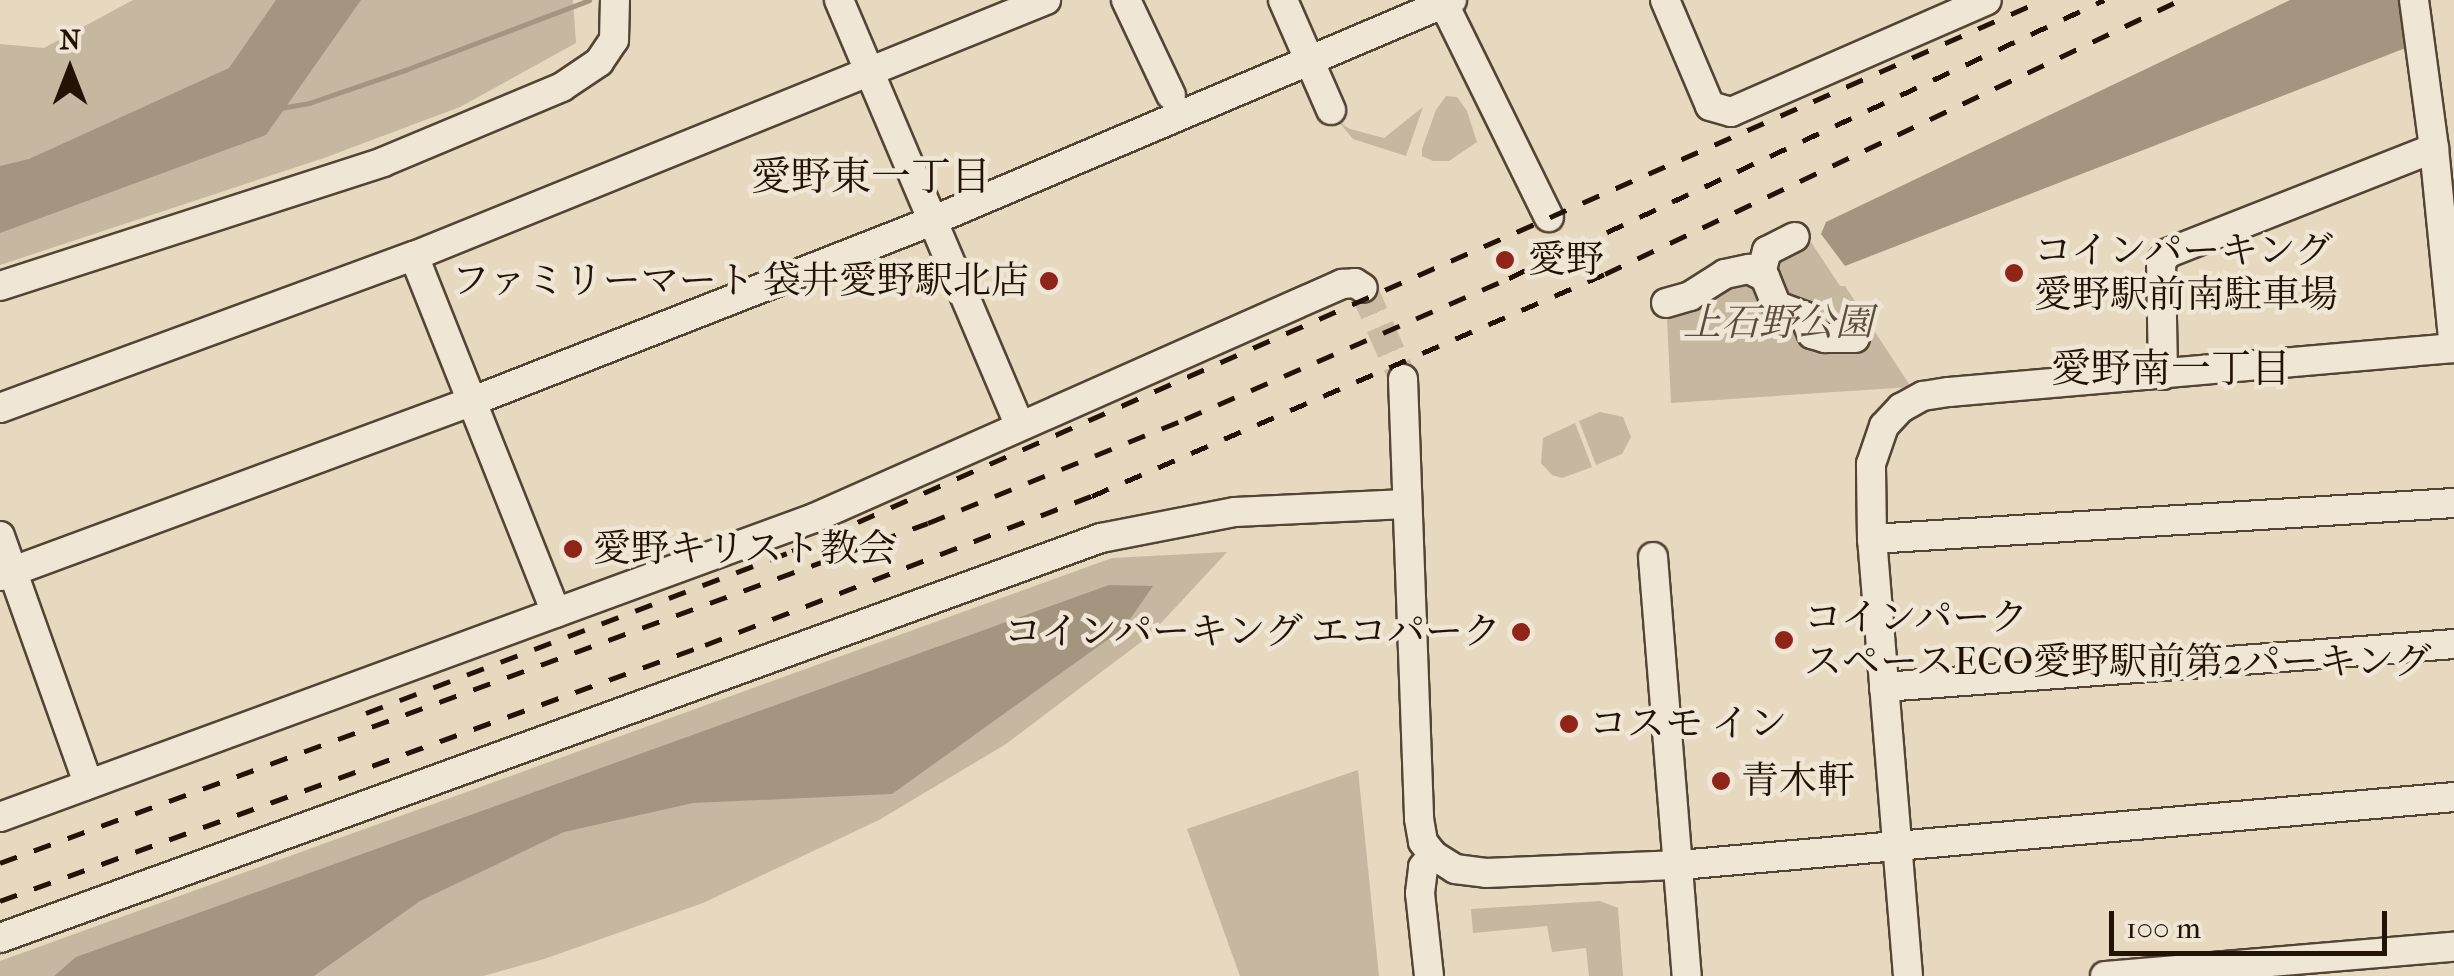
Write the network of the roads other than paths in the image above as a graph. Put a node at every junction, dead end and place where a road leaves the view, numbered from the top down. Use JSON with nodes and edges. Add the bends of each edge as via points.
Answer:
{"nodes":[{"id":1,"x":614,"y":0,"type":"edge"},
{"id":2,"x":839,"y":0,"type":"edge"},
{"id":3,"x":1046,"y":0,"type":"edge"},
{"id":4,"x":1126,"y":0,"type":"edge"},
{"id":5,"x":1284,"y":0,"type":"edge"},
{"id":6,"x":1442,"y":0,"type":"edge"},
{"id":7,"x":1452,"y":0,"type":"edge"},
{"id":8,"x":1665,"y":0,"type":"edge"},
{"id":9,"x":1987,"y":0,"type":"edge"},
{"id":10,"x":2414,"y":0,"type":"edge"},
{"id":11,"x":1309,"y":58,"type":"junction"},
{"id":12,"x":870,"y":74,"type":"junction"},
{"id":13,"x":1171,"y":95,"type":"dead end"},
{"id":14,"x":1331,"y":110,"type":"dead end"},
{"id":15,"x":2434,"y":148,"type":"junction"},
{"id":16,"x":1549,"y":217,"type":"dead end"},
{"id":17,"x":932,"y":221,"type":"junction"},
{"id":18,"x":1795,"y":236,"type":"dead end"},
{"id":19,"x":414,"y":256,"type":"junction"},
{"id":20,"x":1760,"y":273,"type":"junction"},
{"id":21,"x":0,"y":286,"type":"edge"},
{"id":22,"x":1363,"y":288,"type":"dead end"},
{"id":23,"x":1666,"y":303,"type":"dead end"},
{"id":24,"x":1854,"y":338,"type":"dead end"},
{"id":25,"x":2454,"y":348,"type":"edge"},
{"id":26,"x":2163,"y":374,"type":"junction"},
{"id":27,"x":1404,"y":380,"type":"tunnel mouth"},
{"id":28,"x":473,"y":401,"type":"junction"},
{"id":29,"x":0,"y":408,"type":"edge"},
{"id":30,"x":1019,"y":425,"type":"junction"},
{"id":31,"x":2454,"y":503,"type":"edge"},
{"id":32,"x":1406,"y":504,"type":"junction"},
{"id":33,"x":0,"y":536,"type":"edge"},
{"id":34,"x":1872,"y":539,"type":"junction"},
{"id":35,"x":1653,"y":557,"type":"dead end"},
{"id":36,"x":6,"y":574,"type":"edge"},
{"id":37,"x":556,"y":612,"type":"junction"},
{"id":38,"x":2454,"y":644,"type":"edge"},
{"id":39,"x":1884,"y":687,"type":"junction"},
{"id":40,"x":84,"y":786,"type":"junction"},
{"id":41,"x":2454,"y":796,"type":"edge"},
{"id":42,"x":0,"y":817,"type":"edge"},
{"id":43,"x":1900,"y":849,"type":"junction"},
{"id":44,"x":1433,"y":855,"type":"junction"},
{"id":45,"x":1680,"y":865,"type":"junction"},
{"id":46,"x":0,"y":938,"type":"edge"},
{"id":47,"x":2454,"y":947,"type":"edge"},
{"id":48,"x":1429,"y":976,"type":"edge"},
{"id":49,"x":1687,"y":976,"type":"edge"},
{"id":50,"x":1908,"y":976,"type":"edge"},
{"id":51,"x":2105,"y":976,"type":"edge"}],
"edges":[{"from":1,"to":21,"type":"street","via":[[614,40],[599,62],[562,87],[383,162]]},
{"from":2,"to":12,"type":"street"},
{"from":3,"to":12,"type":"street"},
{"from":4,"to":13,"type":"street"},
{"from":5,"to":11,"type":"street"},
{"from":6,"to":16,"type":"street"},
{"from":7,"to":11,"type":"street"},
{"from":8,"to":9,"type":"street","via":[[1710,106],[1731,112]]},
{"from":10,"to":15,"type":"street"},
{"from":11,"to":14,"type":"street"},
{"from":11,"to":17,"type":"street"},
{"from":12,"to":17,"type":"street"},
{"from":12,"to":19,"type":"street"},
{"from":15,"to":25,"type":"street"},
{"from":15,"to":26,"type":"street","via":[[2168,254],[2161,262]]},
{"from":17,"to":28,"type":"street"},
{"from":17,"to":30,"type":"street"},
{"from":18,"to":20,"type":"street","via":[[1767,251]]},
{"from":19,"to":28,"type":"street"},
{"from":19,"to":29,"type":"street"},
{"from":20,"to":23,"type":"street","via":[[1737,270]]},
{"from":20,"to":24,"type":"street","via":[[1777,306],[1804,316],[1812,334]]},
{"from":22,"to":30,"type":"street","via":[[1342,284]]},
{"from":25,"to":26,"type":"street"},
{"from":26,"to":34,"type":"street","via":[[1923,396],[1884,426],[1871,464]]},
{"from":27,"to":32,"type":"street"},
{"from":28,"to":36,"type":"street"},
{"from":28,"to":37,"type":"street"},
{"from":30,"to":37,"type":"street","via":[[814,518]]},
{"from":31,"to":34,"type":"street"},
{"from":32,"to":44,"type":"street","via":[[1419,819]]},
{"from":32,"to":46,"type":"street","via":[[1235,512],[1102,538]]},
{"from":33,"to":36,"type":"street"},
{"from":34,"to":39,"type":"street"},
{"from":35,"to":45,"type":"street"},
{"from":36,"to":40,"type":"street"},
{"from":37,"to":40,"type":"street"},
{"from":38,"to":39,"type":"street"},
{"from":39,"to":43,"type":"street"},
{"from":40,"to":42,"type":"street"},
{"from":41,"to":43,"type":"street"},
{"from":43,"to":45,"type":"street"},
{"from":43,"to":50,"type":"street"},
{"from":44,"to":45,"type":"street","via":[[1455,869],[1486,872]]},
{"from":44,"to":48,"type":"street","via":[[1423,867],[1420,893]]},
{"from":45,"to":49,"type":"street"},
{"from":47,"to":51,"type":"street"}]}
